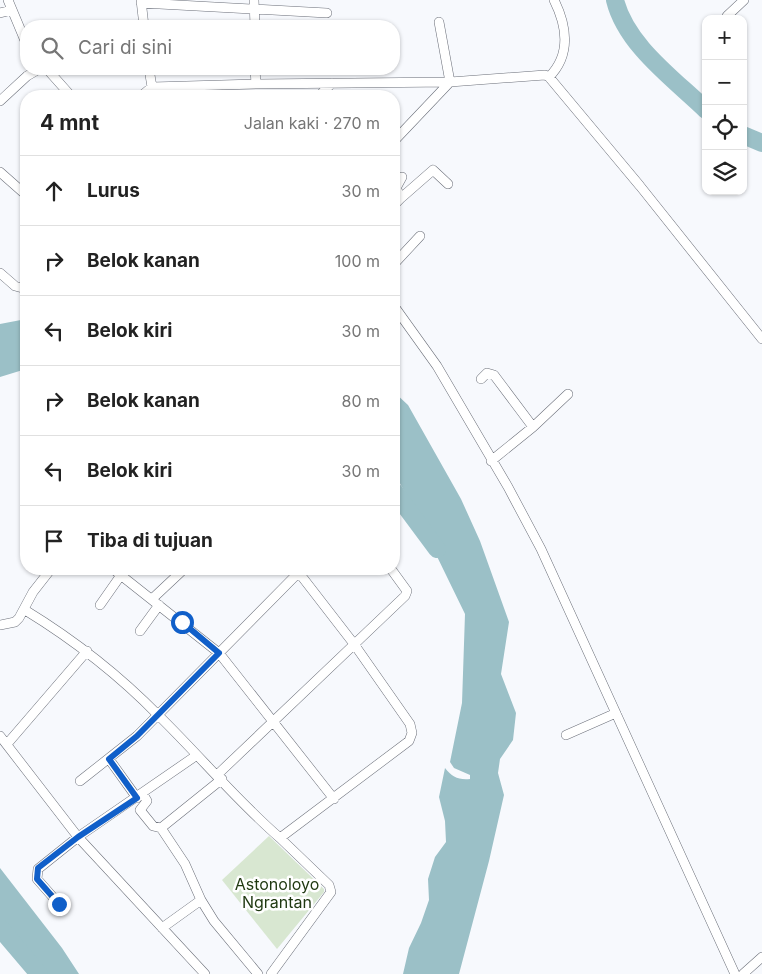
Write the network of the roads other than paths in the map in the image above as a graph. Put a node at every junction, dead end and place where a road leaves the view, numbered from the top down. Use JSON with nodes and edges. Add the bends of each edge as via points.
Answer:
{"nodes":[{"id":1,"x":8,"y":0,"type":"edge"},
{"id":2,"x":554,"y":0,"type":"edge"},
{"id":3,"x":744,"y":0,"type":"edge"},
{"id":4,"x":141,"y":1,"type":"edge"},
{"id":5,"x":254,"y":5,"type":"edge"},
{"id":6,"x":12,"y":10,"type":"junction"},
{"id":7,"x":0,"y":13,"type":"edge"},
{"id":8,"x":326,"y":13,"type":"dead end"},
{"id":9,"x":728,"y":15,"type":"edge"},
{"id":10,"x":143,"y":20,"type":"edge"},
{"id":11,"x":254,"y":20,"type":"edge"},
{"id":12,"x":439,"y":22,"type":"dead end"},
{"id":13,"x":20,"y":29,"type":"edge"},
{"id":14,"x":30,"y":75,"type":"edge"},
{"id":15,"x":52,"y":75,"type":"edge"},
{"id":16,"x":150,"y":75,"type":"edge"},
{"id":17,"x":255,"y":75,"type":"edge"},
{"id":18,"x":549,"y":77,"type":"junction"},
{"id":19,"x":450,"y":82,"type":"junction"},
{"id":20,"x":332,"y":83,"type":"junction"},
{"id":21,"x":256,"y":84,"type":"junction"},
{"id":22,"x":152,"y":87,"type":"junction"},
{"id":23,"x":66,"y":90,"type":"edge"},
{"id":24,"x":148,"y":90,"type":"edge"},
{"id":25,"x":154,"y":90,"type":"edge"},
{"id":26,"x":325,"y":90,"type":"edge"},
{"id":27,"x":0,"y":101,"type":"edge"},
{"id":28,"x":400,"y":135,"type":"edge"},
{"id":29,"x":0,"y":172,"type":"edge"},
{"id":30,"x":402,"y":177,"type":"dead end"},
{"id":31,"x":400,"y":181,"type":"edge"},
{"id":32,"x":448,"y":184,"type":"dead end"},
{"id":33,"x":20,"y":190,"type":"edge"},
{"id":34,"x":400,"y":199,"type":"edge"},
{"id":35,"x":420,"y":236,"type":"dead end"},
{"id":36,"x":400,"y":258,"type":"edge"},
{"id":37,"x":0,"y":273,"type":"edge"},
{"id":38,"x":20,"y":287,"type":"edge"},
{"id":39,"x":400,"y":314,"type":"edge"},
{"id":40,"x":762,"y":339,"type":"edge"},
{"id":41,"x":481,"y":379,"type":"dead end"},
{"id":42,"x":568,"y":394,"type":"dead end"},
{"id":43,"x":533,"y":427,"type":"junction"},
{"id":44,"x":491,"y":461,"type":"junction"},
{"id":45,"x":46,"y":575,"type":"edge"},
{"id":46,"x":121,"y":575,"type":"joint"},
{"id":47,"x":179,"y":575,"type":"edge"},
{"id":48,"x":294,"y":575,"type":"edge"},
{"id":49,"x":303,"y":575,"type":"edge"},
{"id":50,"x":395,"y":575,"type":"edge"},
{"id":51,"x":156,"y":602,"type":"junction"},
{"id":52,"x":100,"y":604,"type":"dead end"},
{"id":53,"x":25,"y":610,"type":"junction"},
{"id":54,"x":0,"y":625,"type":"edge"},
{"id":55,"x":140,"y":631,"type":"dead end"},
{"id":56,"x":354,"y":644,"type":"junction"},
{"id":57,"x":87,"y":651,"type":"junction"},
{"id":58,"x":219,"y":653,"type":"junction"},
{"id":59,"x":616,"y":713,"type":"junction"},
{"id":60,"x":158,"y":714,"type":"junction"},
{"id":61,"x":273,"y":720,"type":"junction"},
{"id":62,"x":566,"y":735,"type":"dead end"},
{"id":63,"x":0,"y":736,"type":"edge"},
{"id":64,"x":7,"y":744,"type":"junction"},
{"id":65,"x":197,"y":755,"type":"junction"},
{"id":66,"x":109,"y":759,"type":"junction"},
{"id":67,"x":219,"y":777,"type":"junction"},
{"id":68,"x":80,"y":780,"type":"dead end"},
{"id":69,"x":140,"y":796,"type":"junction"},
{"id":70,"x":334,"y":799,"type":"junction"},
{"id":71,"x":161,"y":828,"type":"junction"},
{"id":72,"x":78,"y":837,"type":"junction"},
{"id":73,"x":280,"y":838,"type":"junction"},
{"id":74,"x":201,"y":900,"type":"junction"},
{"id":75,"x":59,"y":904,"type":"dead end"},
{"id":76,"x":162,"y":928,"type":"junction"},
{"id":77,"x":762,"y":957,"type":"edge"},
{"id":78,"x":206,"y":974,"type":"edge"},
{"id":79,"x":258,"y":974,"type":"edge"},
{"id":80,"x":271,"y":974,"type":"edge"},
{"id":81,"x":735,"y":974,"type":"edge"},
{"id":82,"x":743,"y":974,"type":"edge"}],
"edges":[{"from":1,"to":6,"type":"street"},
{"from":2,"to":18,"type":"street","via":[[563,28],[565,52]]},
{"from":3,"to":9,"type":"street"},
{"from":4,"to":5,"type":"street"},
{"from":4,"to":10,"type":"street"},
{"from":5,"to":8,"type":"street"},
{"from":5,"to":11,"type":"street"},
{"from":6,"to":7,"type":"street"},
{"from":6,"to":13,"type":"street"},
{"from":12,"to":19,"type":"street"},
{"from":14,"to":27,"type":"street"},
{"from":15,"to":23,"type":"street"},
{"from":16,"to":22,"type":"street"},
{"from":17,"to":21,"type":"street"},
{"from":18,"to":19,"type":"street","via":[[541,74]]},
{"from":18,"to":40,"type":"street"},
{"from":19,"to":20,"type":"street"},
{"from":19,"to":28,"type":"street"},
{"from":20,"to":21,"type":"street"},
{"from":20,"to":26,"type":"street"},
{"from":21,"to":22,"type":"street"},
{"from":22,"to":24,"type":"street"},
{"from":22,"to":25,"type":"street"},
{"from":29,"to":33,"type":"street"},
{"from":30,"to":31,"type":"street"},
{"from":32,"to":34,"type":"street","via":[[433,170]]},
{"from":35,"to":36,"type":"street"},
{"from":37,"to":38,"type":"street"},
{"from":39,"to":44,"type":"street","via":[[437,366]]},
{"from":41,"to":43,"type":"street","via":[[487,373],[494,375]]},
{"from":42,"to":43,"type":"street"},
{"from":43,"to":44,"type":"street"},
{"from":44,"to":59,"type":"street","via":[[541,550]]},
{"from":45,"to":53,"type":"street","via":[[33,592]]},
{"from":46,"to":51,"type":"street"},
{"from":46,"to":52,"type":"street"},
{"from":47,"to":51,"type":"street"},
{"from":48,"to":58,"type":"street"},
{"from":49,"to":56,"type":"street"},
{"from":50,"to":56,"type":"street","via":[[405,586],[405,596]]},
{"from":51,"to":55,"type":"street"},
{"from":51,"to":58,"type":"street"},
{"from":53,"to":54,"type":"street","via":[[15,622]]},
{"from":53,"to":57,"type":"street"},
{"from":56,"to":61,"type":"street"},
{"from":56,"to":70,"type":"street","via":[[410,724],[412,733],[409,742]]},
{"from":57,"to":60,"type":"street"},
{"from":57,"to":64,"type":"street"},
{"from":58,"to":60,"type":"street"},
{"from":58,"to":61,"type":"street"},
{"from":59,"to":62,"type":"street"},
{"from":59,"to":81,"type":"street"},
{"from":60,"to":65,"type":"street"},
{"from":60,"to":66,"type":"street"},
{"from":61,"to":67,"type":"street"},
{"from":61,"to":70,"type":"street"},
{"from":63,"to":64,"type":"street"},
{"from":64,"to":72,"type":"street"},
{"from":65,"to":67,"type":"street"},
{"from":65,"to":69,"type":"street"},
{"from":66,"to":68,"type":"street"},
{"from":66,"to":69,"type":"street"},
{"from":67,"to":71,"type":"street"},
{"from":67,"to":73,"type":"street"},
{"from":69,"to":71,"type":"street","via":[[147,801],[140,810],[153,826]]},
{"from":69,"to":72,"type":"street"},
{"from":70,"to":73,"type":"street"},
{"from":71,"to":74,"type":"street","via":[[185,864]]},
{"from":72,"to":75,"type":"street","via":[[36,873],[41,884]]},
{"from":72,"to":76,"type":"street"},
{"from":73,"to":80,"type":"street","via":[[329,885],[331,892]]},
{"from":74,"to":76,"type":"street"},
{"from":74,"to":79,"type":"street","via":[[230,942]]},
{"from":76,"to":78,"type":"street"},
{"from":77,"to":82,"type":"street"}]}
